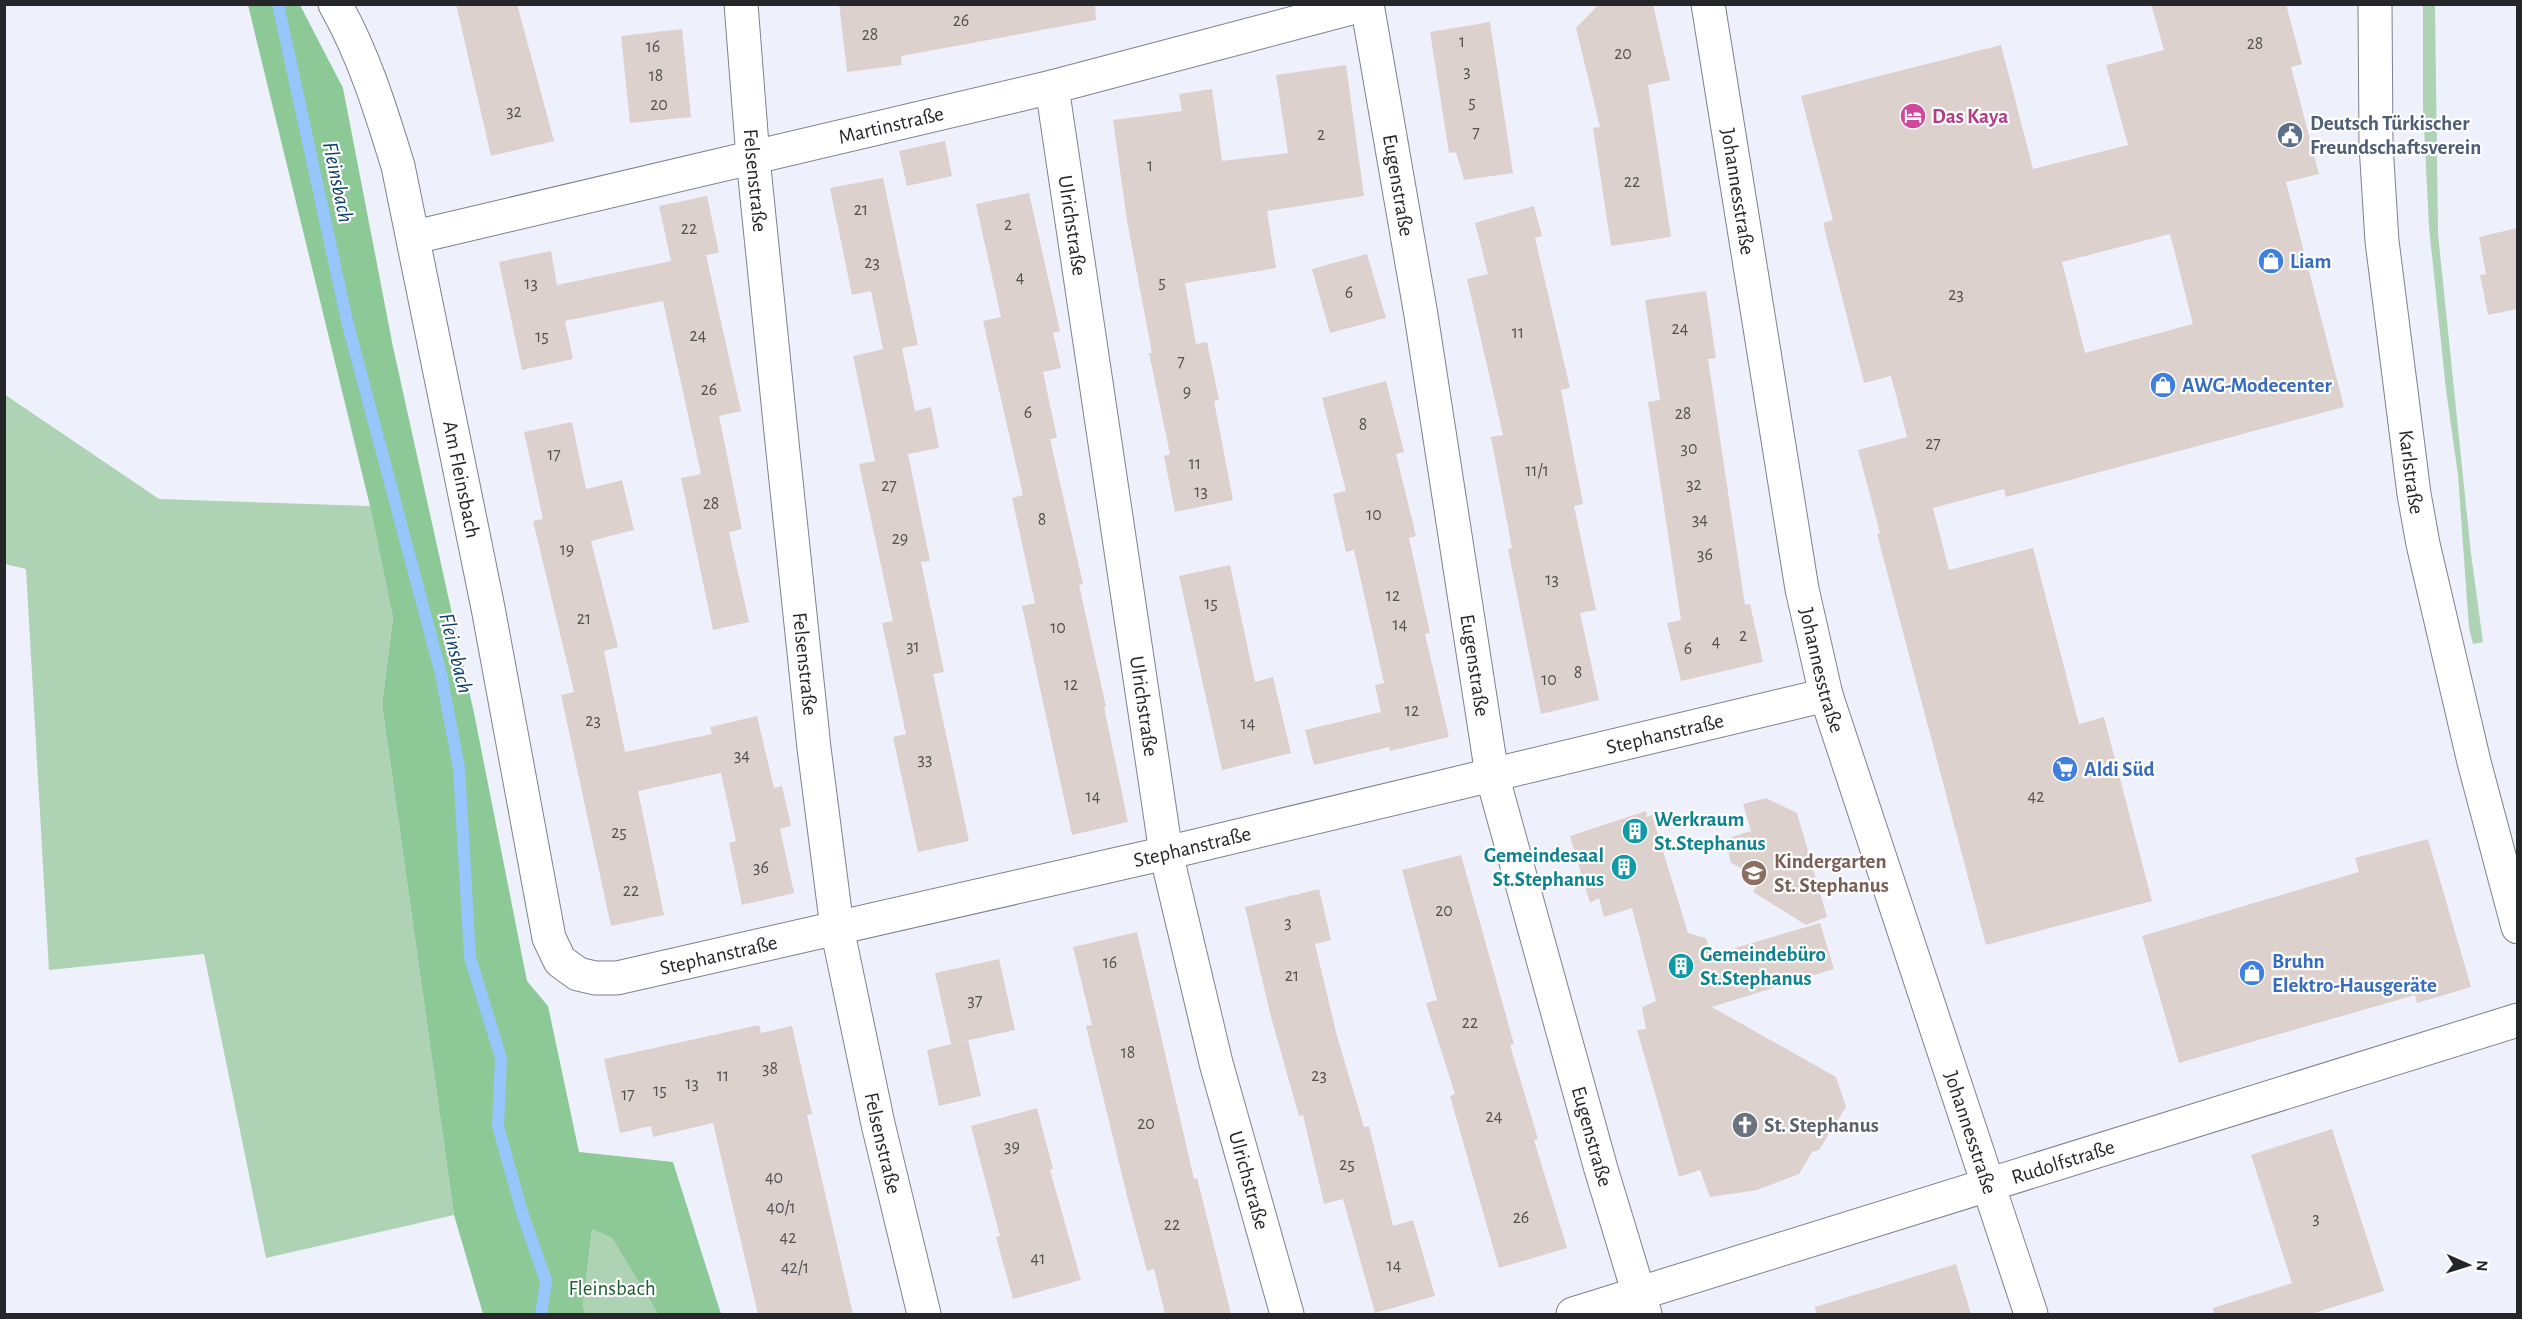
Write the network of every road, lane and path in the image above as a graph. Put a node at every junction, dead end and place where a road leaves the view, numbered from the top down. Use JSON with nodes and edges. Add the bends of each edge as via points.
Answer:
{"nodes":[{"id":1,"x":335,"y":4,"type":"edge"},
{"id":2,"x":741,"y":4,"type":"edge"},
{"id":3,"x":1367,"y":4,"type":"edge"},
{"id":4,"x":1708,"y":4,"type":"edge"},
{"id":5,"x":2375,"y":4,"type":"edge"},
{"id":6,"x":1052,"y":87,"type":"junction"},
{"id":7,"x":753,"y":158,"type":"junction"},
{"id":8,"x":415,"y":237,"type":"junction"},
{"id":9,"x":1826,"y":695,"type":"junction"},
{"id":10,"x":1492,"y":775,"type":"junction"},
{"id":11,"x":1166,"y":853,"type":"junction"},
{"id":12,"x":2517,"y":927,"type":"edge"},
{"id":13,"x":837,"y":928,"type":"junction"},
{"id":14,"x":560,"y":961,"type":"joint"},
{"id":15,"x":2517,"y":1020,"type":"edge"},
{"id":16,"x":1986,"y":1186,"type":"junction"},
{"id":17,"x":1641,"y":1304,"type":"edge"},
{"id":18,"x":924,"y":1314,"type":"edge"},
{"id":19,"x":1287,"y":1314,"type":"edge"},
{"id":20,"x":1573,"y":1314,"type":"edge"},
{"id":21,"x":2031,"y":1314,"type":"edge"}],
"edges":[{"from":1,"to":8,"type":"street","name":"Am Fleinsbach","via":[[380,104]]},
{"from":2,"to":7,"type":"street","name":"Felsenstraße"},
{"from":3,"to":6,"type":"street","name":"Martinstraße"},
{"from":3,"to":10,"type":"street","name":"Eugenstraße","via":[[1421,315]]},
{"from":4,"to":9,"type":"street","name":"Johannesstraße","via":[[1802,589]]},
{"from":5,"to":12,"type":"street","name":"Karlstraße","via":[[2376,145],[2382,241],[2414,494],[2474,762]]},
{"from":6,"to":7,"type":"street","name":"Martinstraße"},
{"from":6,"to":11,"type":"street","name":"Ulrichstraße"},
{"from":7,"to":8,"type":"street","name":"Martinstraße"},
{"from":7,"to":13,"type":"street","name":"Felsenstraße","via":[[814,748]]},
{"from":8,"to":14,"type":"street","name":"Am Fleinsbach","via":[[549,938]]},
{"from":9,"to":10,"type":"street","name":"Stephanstraße"},
{"from":9,"to":16,"type":"street","name":"Johannesstraße"},
{"from":10,"to":11,"type":"street","name":"Stephanstraße"},
{"from":10,"to":17,"type":"street","name":"Eugenstraße"},
{"from":11,"to":13,"type":"street","name":"Stephanstraße"},
{"from":11,"to":19,"type":"street","name":"Ulrichstraße","via":[[1216,1063]]},
{"from":13,"to":14,"type":"street","name":"Stephanstraße","via":[[617,978],[578,974]]},
{"from":13,"to":18,"type":"street","name":"Felsenstraße","via":[[885,1156]]},
{"from":15,"to":16,"type":"street","name":"Rudolfstraße"},
{"from":16,"to":17,"type":"street","name":"Rudolfstraße"},
{"from":16,"to":21,"type":"street","name":"Johannesstraße"},
{"from":17,"to":20,"type":"street","name":"Rudolfstraße"}]}
